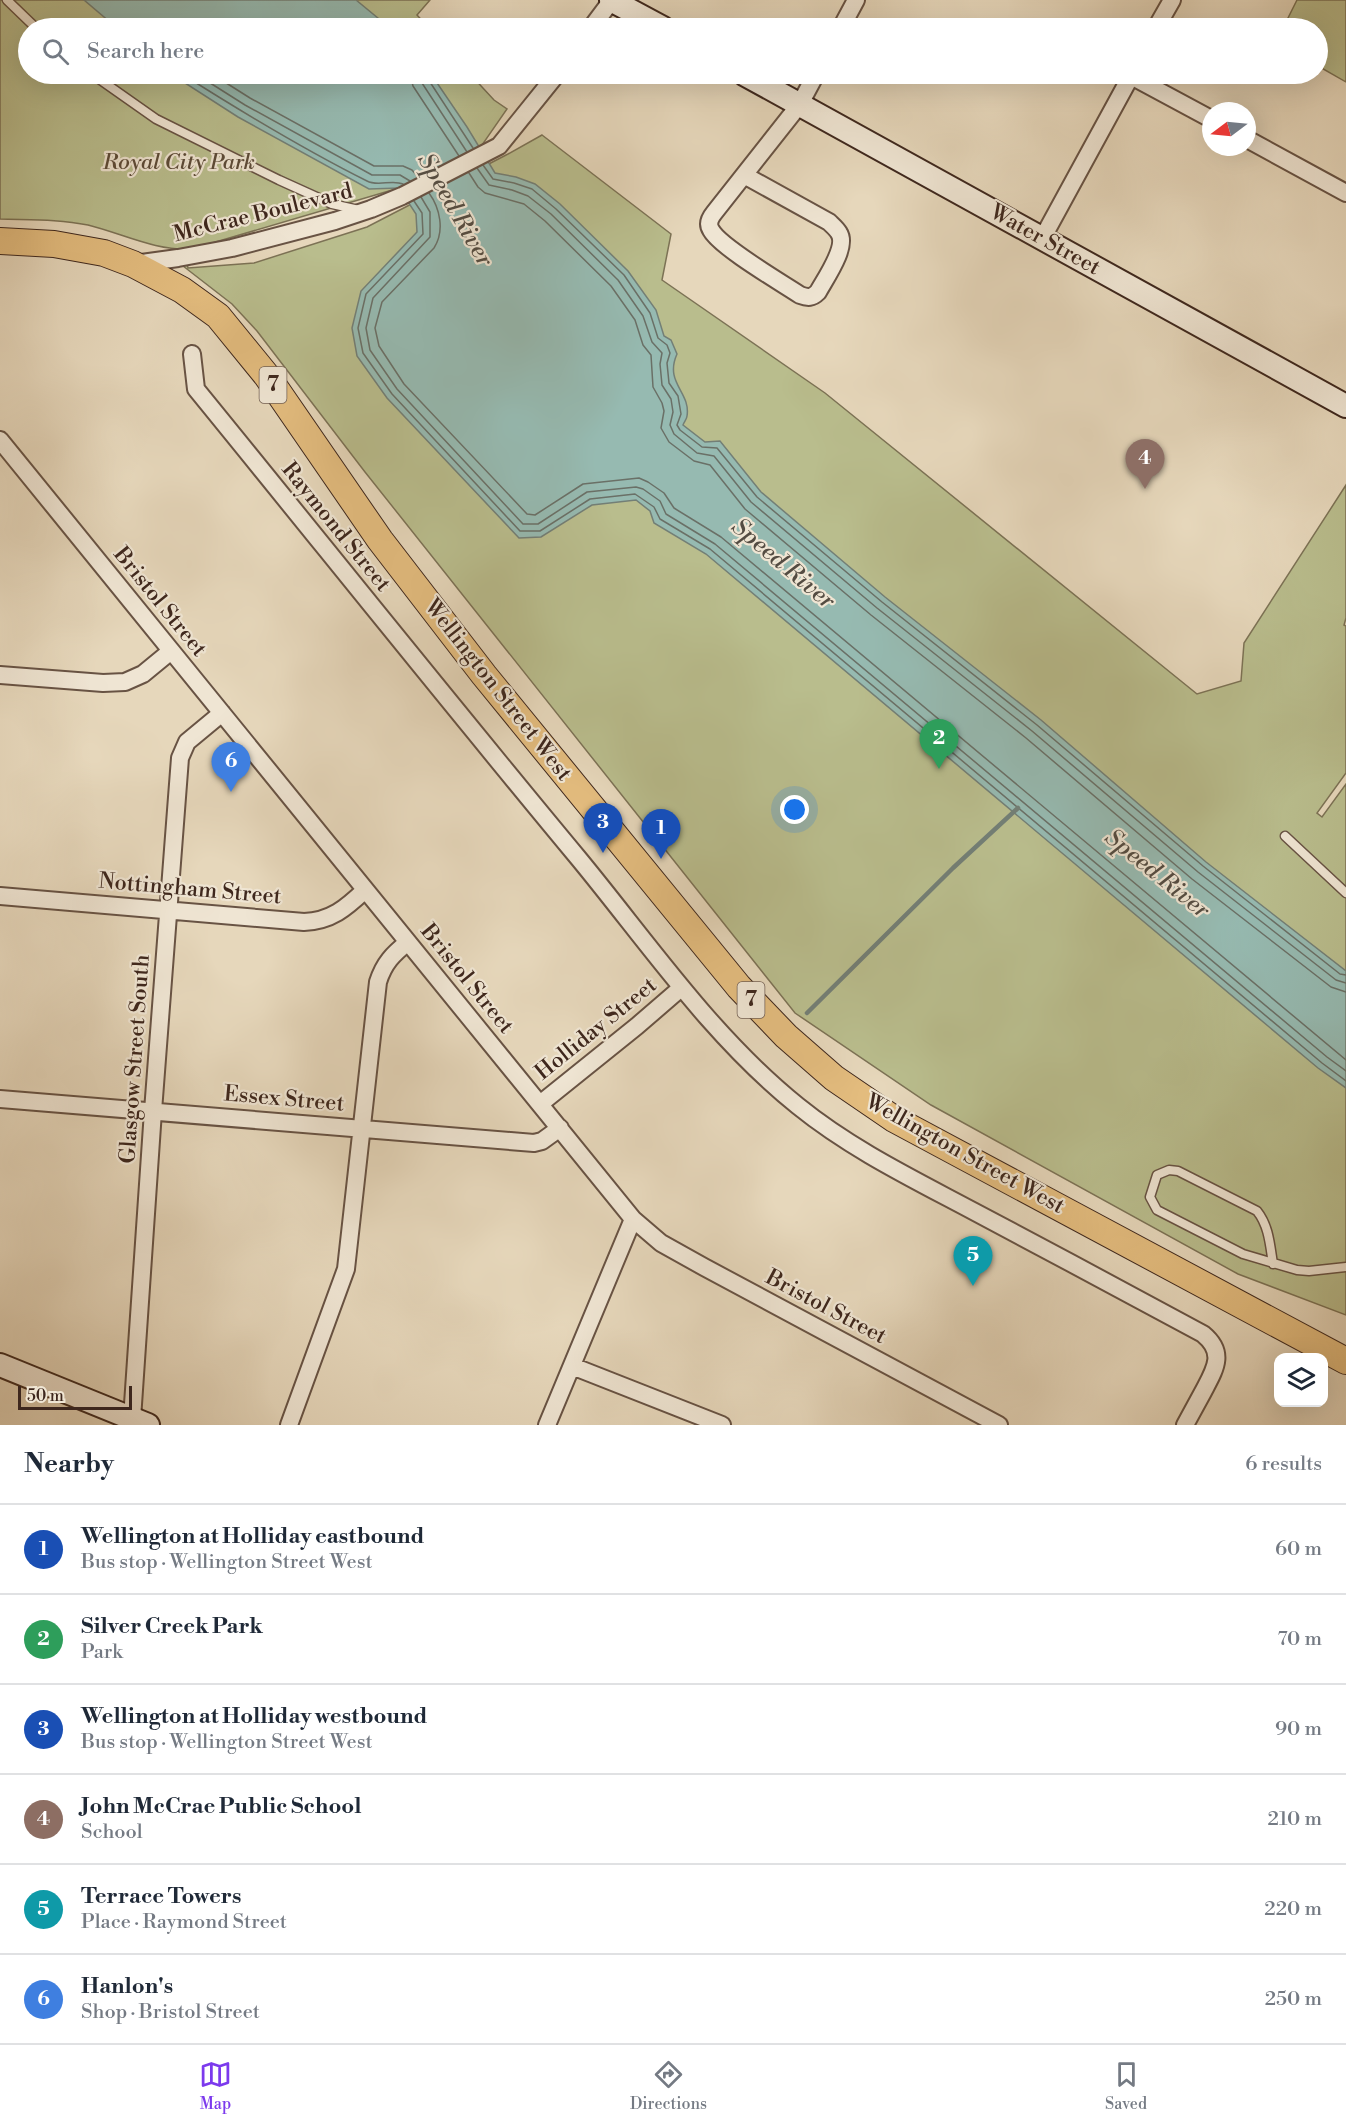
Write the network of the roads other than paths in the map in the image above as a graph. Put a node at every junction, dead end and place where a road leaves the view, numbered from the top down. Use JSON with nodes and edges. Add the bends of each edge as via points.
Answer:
{"nodes":[{"id":1,"x":7,"y":0,"type":"edge"},
{"id":2,"x":612,"y":0,"type":"edge"},
{"id":3,"x":856,"y":0,"type":"edge"},
{"id":4,"x":1172,"y":0,"type":"edge"},
{"id":5,"x":26,"y":18,"type":"edge"},
{"id":6,"x":598,"y":18,"type":"edge"},
{"id":7,"x":645,"y":18,"type":"edge"},
{"id":8,"x":846,"y":18,"type":"edge"},
{"id":9,"x":1162,"y":18,"type":"edge"},
{"id":10,"x":106,"y":84,"type":"edge"},
{"id":11,"x":549,"y":84,"type":"edge"},
{"id":12,"x":763,"y":84,"type":"edge"},
{"id":13,"x":811,"y":84,"type":"edge"},
{"id":14,"x":1126,"y":84,"type":"edge"},
{"id":15,"x":1147,"y":84,"type":"edge"},
{"id":16,"x":800,"y":104,"type":"junction"},
{"id":17,"x":1202,"y":115,"type":"edge"},
{"id":18,"x":1256,"y":144,"type":"edge"},
{"id":19,"x":744,"y":175,"type":"junction"},
{"id":20,"x":1346,"y":193,"type":"edge"},
{"id":21,"x":364,"y":212,"type":"junction"},
{"id":22,"x":1042,"y":239,"type":"junction"},
{"id":23,"x":0,"y":241,"type":"edge"},
{"id":24,"x":133,"y":264,"type":"junction"},
{"id":25,"x":192,"y":354,"type":"dead end"},
{"id":26,"x":1346,"y":406,"type":"edge"},
{"id":27,"x":1,"y":443,"type":"edge"},
{"id":28,"x":171,"y":651,"type":"junction"},
{"id":29,"x":0,"y":675,"type":"edge"},
{"id":30,"x":222,"y":713,"type":"junction"},
{"id":31,"x":1285,"y":836,"type":"dead end"},
{"id":32,"x":365,"y":890,"type":"junction"},
{"id":33,"x":1346,"y":893,"type":"edge"},
{"id":34,"x":0,"y":896,"type":"edge"},
{"id":35,"x":169,"y":909,"type":"junction"},
{"id":36,"x":408,"y":942,"type":"junction"},
{"id":37,"x":681,"y":988,"type":"junction"},
{"id":38,"x":0,"y":1099,"type":"edge"},
{"id":39,"x":540,"y":1104,"type":"junction"},
{"id":40,"x":153,"y":1111,"type":"junction"},
{"id":41,"x":362,"y":1128,"type":"junction"},
{"id":42,"x":560,"y":1128,"type":"junction"},
{"id":43,"x":633,"y":1219,"type":"junction"},
{"id":44,"x":1273,"y":1264,"type":"junction"},
{"id":45,"x":1346,"y":1267,"type":"edge"},
{"id":46,"x":1346,"y":1360,"type":"edge"},
{"id":47,"x":0,"y":1365,"type":"edge"},
{"id":48,"x":572,"y":1365,"type":"junction"},
{"id":49,"x":137,"y":1423,"type":"edge"},
{"id":50,"x":289,"y":1425,"type":"edge"},
{"id":51,"x":547,"y":1425,"type":"edge"},
{"id":52,"x":722,"y":1425,"type":"edge"},
{"id":53,"x":999,"y":1425,"type":"edge"},
{"id":54,"x":1185,"y":1425,"type":"edge"}],
"edges":[{"from":1,"to":5,"type":"lane"},
{"from":2,"to":6,"type":"street"},
{"from":2,"to":7,"type":"street"},
{"from":3,"to":8,"type":"street"},
{"from":4,"to":9,"type":"street"},
{"from":10,"to":21,"type":"lane","via":[[185,134],[332,204]]},
{"from":11,"to":21,"type":"street","name":"McCrae Boulevard","via":[[499,146]]},
{"from":12,"to":16,"type":"street","name":"Water Street"},
{"from":13,"to":16,"type":"street"},
{"from":14,"to":22,"type":"street"},
{"from":15,"to":17,"type":"street"},
{"from":16,"to":19,"type":"street"},
{"from":16,"to":22,"type":"street","name":"Water Street"},
{"from":18,"to":20,"type":"street"},
{"from":19,"to":19,"type":"street","via":[[714,213],[711,230],[720,241],[800,295],[813,297],[839,252],[840,233],[829,222]]},
{"from":21,"to":24,"type":"street","name":"McCrae Boulevard","via":[[232,248]]},
{"from":22,"to":26,"type":"street","name":"Water Street"},
{"from":23,"to":24,"type":"main road","name":"Wellington Street West","number":"7","via":[[79,247]]},
{"from":24,"to":46,"type":"main road","name":"Wellington Street West","number":"7","via":[[182,290],[218,316],[244,346],[381,540],[484,675],[739,987],[786,1036],[834,1078],[894,1119]]},
{"from":25,"to":37,"type":"street","name":"Raymond Street","via":[[196,390]]},
{"from":27,"to":28,"type":"street","name":"Bristol Street"},
{"from":28,"to":29,"type":"street","via":[[125,682]]},
{"from":28,"to":30,"type":"street","name":"Bristol Street"},
{"from":30,"to":32,"type":"street","name":"Bristol Street"},
{"from":30,"to":35,"type":"street","name":"Glasgow Street South","via":[[188,742],[180,758]]},
{"from":31,"to":33,"type":"lane"},
{"from":32,"to":35,"type":"street","name":"Nottingham Street","via":[[339,913],[314,922]]},
{"from":32,"to":36,"type":"street","name":"Bristol Street"},
{"from":34,"to":35,"type":"street","name":"Nottingham Street"},
{"from":35,"to":40,"type":"street","name":"Glasgow Street South"},
{"from":36,"to":39,"type":"street","name":"Bristol Street"},
{"from":36,"to":41,"type":"street","via":[[385,964],[378,982]]},
{"from":37,"to":39,"type":"street","name":"Holliday Street"},
{"from":37,"to":54,"type":"street","name":"Raymond Street","via":[[766,1079],[841,1137],[1211,1341],[1216,1350],[1215,1368]]},
{"from":38,"to":40,"type":"street","name":"Essex Street"},
{"from":39,"to":42,"type":"street","name":"Bristol Street"},
{"from":40,"to":41,"type":"street","name":"Essex Street"},
{"from":40,"to":49,"type":"street","name":"Glasgow Street South"},
{"from":41,"to":42,"type":"street","name":"Essex Street","via":[[534,1143]]},
{"from":41,"to":50,"type":"street","via":[[345,1269]]},
{"from":42,"to":43,"type":"street","name":"Bristol Street"},
{"from":43,"to":48,"type":"street"},
{"from":43,"to":53,"type":"street","name":"Bristol Street","via":[[661,1243]]},
{"from":44,"to":44,"type":"lane","via":[[1269,1235],[1257,1212],[1178,1171],[1157,1175],[1150,1197],[1157,1209],[1230,1249]]},
{"from":44,"to":45,"type":"lane","via":[[1309,1271]]},
{"from":47,"to":49,"type":"street"},
{"from":48,"to":51,"type":"street"},
{"from":48,"to":52,"type":"street"}]}
